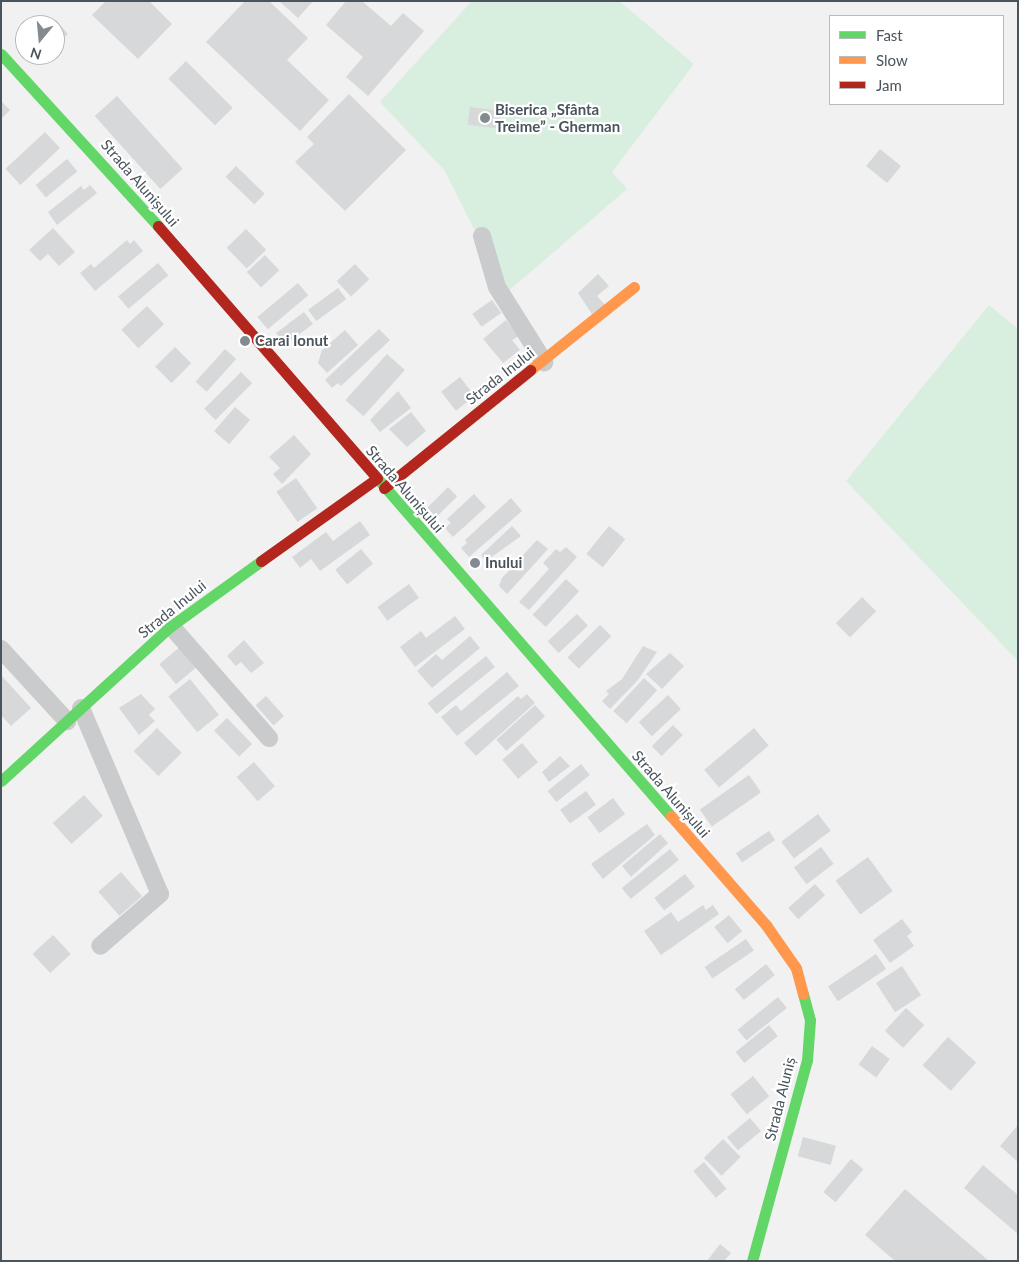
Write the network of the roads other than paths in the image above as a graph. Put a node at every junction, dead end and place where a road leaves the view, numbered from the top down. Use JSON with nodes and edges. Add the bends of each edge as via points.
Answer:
{"nodes":[{"id":1,"x":1,"y":54,"type":"edge"},
{"id":2,"x":482,"y":236,"type":"dead end"},
{"id":3,"x":634,"y":287,"type":"dead end"},
{"id":4,"x":544,"y":362,"type":"junction"},
{"id":5,"x":376,"y":478,"type":"junction"},
{"id":6,"x":384,"y":488,"type":"junction"},
{"id":7,"x":170,"y":626,"type":"junction"},
{"id":8,"x":1,"y":649,"type":"edge"},
{"id":9,"x":81,"y":708,"type":"junction"},
{"id":10,"x":67,"y":721,"type":"junction"},
{"id":11,"x":269,"y":738,"type":"dead end"},
{"id":12,"x":1,"y":780,"type":"edge"},
{"id":13,"x":100,"y":946,"type":"dead end"},
{"id":14,"x":783,"y":947,"type":"joint"},
{"id":15,"x":752,"y":1261,"type":"edge"}],
"edges":[{"from":1,"to":5,"type":"main road","name":"Strada Alunișului","via":[[73,128]]},
{"from":2,"to":4,"type":"street","via":[[497,287]]},
{"from":3,"to":4,"type":"main road","name":"Strada Inului"},
{"from":4,"to":6,"type":"main road","name":"Strada Inului"},
{"from":5,"to":6,"type":"main road","name":"Strada Alunișului"},
{"from":5,"to":7,"type":"main road","name":"Strada Inului"},
{"from":6,"to":14,"type":"main road","name":"Strada Alunișului"},
{"from":7,"to":9,"type":"main road","name":"Strada Inului"},
{"from":7,"to":11,"type":"street"},
{"from":8,"to":10,"type":"street"},
{"from":9,"to":10,"type":"main road","name":"Strada Inului"},
{"from":9,"to":13,"type":"street","via":[[160,894]]},
{"from":10,"to":12,"type":"main road","name":"Strada Inului"},
{"from":14,"to":15,"type":"main road","name":"Strada Aluniș","via":[[803,985],[809,1039],[802,1084]]}]}
